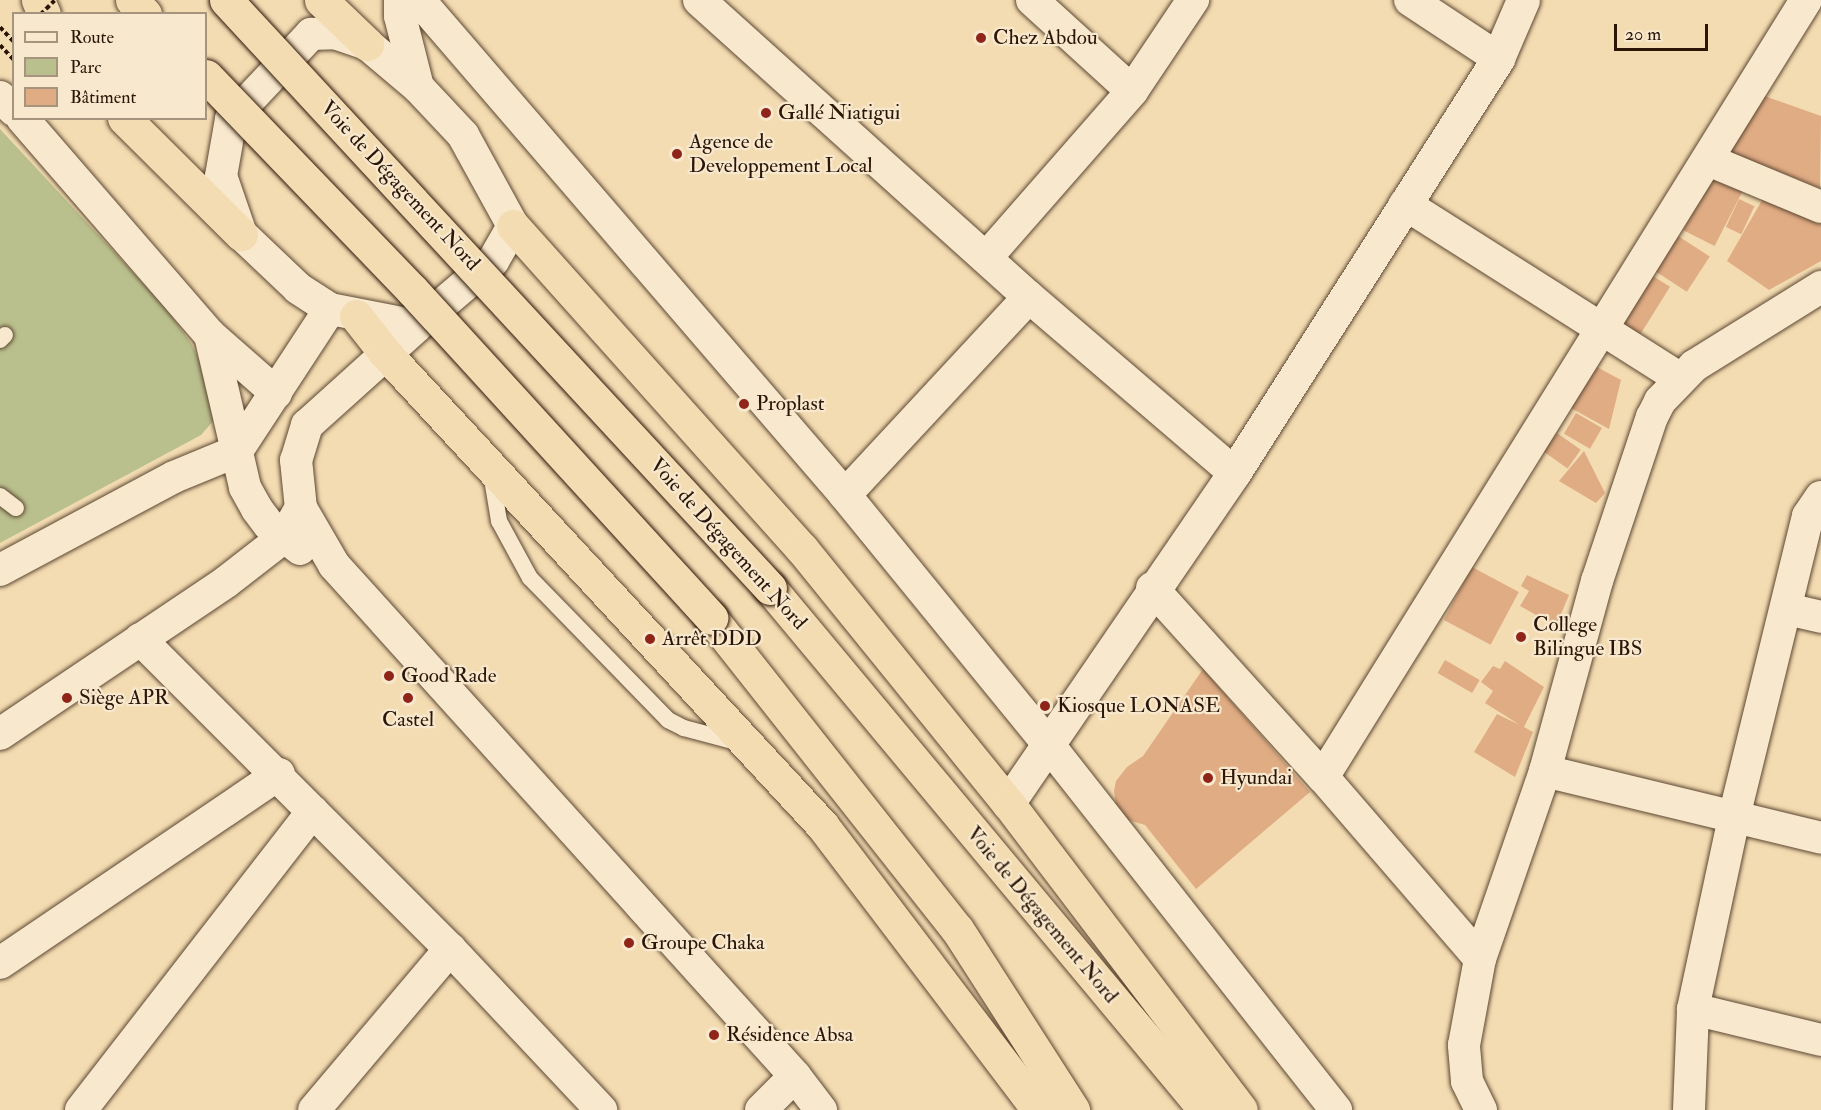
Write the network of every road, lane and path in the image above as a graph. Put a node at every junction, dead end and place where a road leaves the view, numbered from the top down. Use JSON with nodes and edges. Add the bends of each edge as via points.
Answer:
{"nodes":[{"id":1,"x":56,"y":0,"type":"edge"},
{"id":2,"x":132,"y":0,"type":"edge"},
{"id":3,"x":226,"y":0,"type":"edge"},
{"id":4,"x":400,"y":0,"type":"edge"},
{"id":5,"x":419,"y":0,"type":"edge"},
{"id":6,"x":699,"y":0,"type":"edge"},
{"id":7,"x":1032,"y":0,"type":"edge"},
{"id":8,"x":1193,"y":0,"type":"edge"},
{"id":9,"x":1410,"y":0,"type":"edge"},
{"id":10,"x":1523,"y":0,"type":"edge"},
{"id":11,"x":1806,"y":0,"type":"edge"},
{"id":12,"x":333,"y":4,"type":"edge"},
{"id":13,"x":44,"y":12,"type":"edge"},
{"id":14,"x":143,"y":12,"type":"edge"},
{"id":15,"x":0,"y":27,"type":"edge"},
{"id":16,"x":311,"y":34,"type":"junction"},
{"id":17,"x":12,"y":39,"type":"edge"},
{"id":18,"x":367,"y":44,"type":"junction"},
{"id":19,"x":0,"y":45,"type":"edge"},
{"id":20,"x":12,"y":58,"type":"edge"},
{"id":21,"x":1498,"y":58,"type":"junction"},
{"id":22,"x":207,"y":77,"type":"edge"},
{"id":23,"x":418,"y":87,"type":"junction"},
{"id":24,"x":1132,"y":91,"type":"junction"},
{"id":25,"x":0,"y":97,"type":"edge"},
{"id":26,"x":12,"y":108,"type":"edge"},
{"id":27,"x":24,"y":120,"type":"edge"},
{"id":28,"x":126,"y":120,"type":"edge"},
{"id":29,"x":1708,"y":160,"type":"junction"},
{"id":30,"x":1405,"y":204,"type":"junction"},
{"id":31,"x":1821,"y":207,"type":"edge"},
{"id":32,"x":513,"y":226,"type":"junction"},
{"id":33,"x":241,"y":234,"type":"junction"},
{"id":34,"x":987,"y":258,"type":"junction"},
{"id":35,"x":1821,"y":286,"type":"edge"},
{"id":36,"x":1029,"y":297,"type":"junction"},
{"id":37,"x":343,"y":312,"type":"junction"},
{"id":38,"x":417,"y":326,"type":"junction"},
{"id":39,"x":1603,"y":330,"type":"junction"},
{"id":40,"x":210,"y":335,"type":"junction"},
{"id":41,"x":386,"y":354,"type":"junction"},
{"id":42,"x":1679,"y":378,"type":"junction"},
{"id":43,"x":276,"y":393,"type":"junction"},
{"id":44,"x":237,"y":451,"type":"junction"},
{"id":45,"x":489,"y":466,"type":"junction"},
{"id":46,"x":1234,"y":473,"type":"junction"},
{"id":47,"x":845,"y":495,"type":"junction"},
{"id":48,"x":0,"y":496,"type":"edge"},
{"id":49,"x":1821,"y":497,"type":"edge"},
{"id":50,"x":16,"y":508,"type":"dead end"},
{"id":51,"x":301,"y":508,"type":"junction"},
{"id":52,"x":284,"y":537,"type":"junction"},
{"id":53,"x":333,"y":565,"type":"junction"},
{"id":54,"x":0,"y":570,"type":"edge"},
{"id":55,"x":1152,"y":588,"type":"junction"},
{"id":56,"x":1787,"y":609,"type":"junction"},
{"id":57,"x":1821,"y":617,"type":"edge"},
{"id":58,"x":140,"y":639,"type":"junction"},
{"id":59,"x":0,"y":734,"type":"edge"},
{"id":60,"x":1048,"y":744,"type":"junction"},
{"id":61,"x":748,"y":745,"type":"junction"},
{"id":62,"x":1545,"y":771,"type":"junction"},
{"id":63,"x":279,"y":774,"type":"junction"},
{"id":64,"x":1323,"y":777,"type":"junction"},
{"id":65,"x":1008,"y":803,"type":"junction"},
{"id":66,"x":313,"y":811,"type":"junction"},
{"id":67,"x":1734,"y":817,"type":"junction"},
{"id":68,"x":1821,"y":838,"type":"edge"},
{"id":69,"x":450,"y":949,"type":"junction"},
{"id":70,"x":1480,"y":959,"type":"junction"},
{"id":71,"x":0,"y":963,"type":"edge"},
{"id":72,"x":1693,"y":1009,"type":"junction"},
{"id":73,"x":1821,"y":1040,"type":"edge"},
{"id":74,"x":795,"y":1076,"type":"junction"},
{"id":75,"x":327,"y":1105,"type":"edge"},
{"id":76,"x":81,"y":1110,"type":"edge"},
{"id":77,"x":601,"y":1110,"type":"edge"},
{"id":78,"x":761,"y":1110,"type":"edge"},
{"id":79,"x":821,"y":1110,"type":"edge"},
{"id":80,"x":1038,"y":1110,"type":"edge"},
{"id":81,"x":1073,"y":1110,"type":"edge"},
{"id":82,"x":1205,"y":1110,"type":"edge"},
{"id":83,"x":1241,"y":1110,"type":"edge"},
{"id":84,"x":1336,"y":1110,"type":"edge"},
{"id":85,"x":1481,"y":1110,"type":"edge"},
{"id":86,"x":1689,"y":1110,"type":"edge"}],
"edges":[{"from":1,"to":13,"type":"path","bridge":true},
{"from":2,"to":14,"type":"highway"},
{"from":3,"to":82,"type":"highway","name":"Voie de Dégagement Nord","bridge":true,"via":[[770,588]]},
{"from":4,"to":23,"type":"street","via":[[399,16]]},
{"from":5,"to":47,"type":"street"},
{"from":6,"to":34,"type":"street"},
{"from":7,"to":24,"type":"street"},
{"from":8,"to":24,"type":"street"},
{"from":9,"to":21,"type":"street"},
{"from":10,"to":21,"type":"street"},
{"from":11,"to":29,"type":"street"},
{"from":12,"to":16,"type":"street"},
{"from":12,"to":18,"type":"highway"},
{"from":15,"to":17,"type":"path"},
{"from":16,"to":18,"type":"street","via":[[335,33]]},
{"from":16,"to":33,"type":"street","via":[[231,119],[221,176]]},
{"from":18,"to":23,"type":"street"},
{"from":19,"to":20,"type":"path"},
{"from":21,"to":30,"type":"street"},
{"from":22,"to":81,"type":"highway","bridge":true,"via":[[412,290],[711,618],[957,929]]},
{"from":23,"to":32,"type":"street","via":[[463,135]]},
{"from":24,"to":34,"type":"street"},
{"from":25,"to":26,"type":"street"},
{"from":27,"to":40,"type":"street"},
{"from":28,"to":33,"type":"highway"},
{"from":29,"to":31,"type":"street"},
{"from":29,"to":39,"type":"street"},
{"from":30,"to":39,"type":"street"},
{"from":30,"to":46,"type":"street"},
{"from":32,"to":38,"type":"street","via":[[493,261]]},
{"from":32,"to":65,"type":"highway","via":[[802,549]]},
{"from":33,"to":37,"type":"street","via":[[298,288]]},
{"from":34,"to":36,"type":"street"},
{"from":35,"to":42,"type":"street","via":[[1769,315]]},
{"from":36,"to":46,"type":"street"},
{"from":36,"to":47,"type":"street"},
{"from":37,"to":38,"type":"street"},
{"from":37,"to":41,"type":"highway"},
{"from":37,"to":43,"type":"street"},
{"from":38,"to":41,"type":"street"},
{"from":39,"to":42,"type":"street"},
{"from":39,"to":64,"type":"street"},
{"from":40,"to":43,"type":"street"},
{"from":40,"to":44,"type":"street"},
{"from":41,"to":45,"type":"highway"},
{"from":41,"to":51,"type":"street","via":[[307,424],[296,460]]},
{"from":42,"to":62,"type":"street","via":[[1656,409],[1630,480],[1597,581]]},
{"from":43,"to":44,"type":"street"},
{"from":44,"to":52,"type":"street","via":[[245,487],[269,525]]},
{"from":44,"to":54,"type":"street","via":[[166,481]]},
{"from":45,"to":61,"type":"highway"},
{"from":45,"to":61,"type":"lane","via":[[499,521],[530,578],[668,720]]},
{"from":46,"to":55,"type":"street"},
{"from":47,"to":60,"type":"street"},
{"from":48,"to":50,"type":"lane"},
{"from":49,"to":56,"type":"street","via":[[1808,516]]},
{"from":51,"to":52,"type":"street"},
{"from":51,"to":53,"type":"street"},
{"from":52,"to":53,"type":"street"},
{"from":52,"to":58,"type":"street","via":[[226,582]]},
{"from":53,"to":74,"type":"street"},
{"from":55,"to":60,"type":"street"},
{"from":55,"to":64,"type":"street"},
{"from":56,"to":57,"type":"street"},
{"from":56,"to":67,"type":"street"},
{"from":58,"to":59,"type":"street"},
{"from":58,"to":63,"type":"street"},
{"from":60,"to":65,"type":"street"},
{"from":60,"to":84,"type":"street"},
{"from":61,"to":80,"type":"highway","via":[[822,825]]},
{"from":62,"to":67,"type":"street"},
{"from":62,"to":70,"type":"street"},
{"from":63,"to":66,"type":"street"},
{"from":63,"to":71,"type":"street"},
{"from":64,"to":70,"type":"street"},
{"from":65,"to":83,"type":"highway"},
{"from":66,"to":69,"type":"street"},
{"from":66,"to":76,"type":"street"},
{"from":67,"to":68,"type":"street"},
{"from":67,"to":72,"type":"street"},
{"from":69,"to":75,"type":"street"},
{"from":69,"to":77,"type":"street"},
{"from":70,"to":85,"type":"street","via":[[1469,1009],[1464,1067]]},
{"from":72,"to":73,"type":"street"},
{"from":72,"to":86,"type":"street"},
{"from":74,"to":78,"type":"street"},
{"from":74,"to":79,"type":"street"}]}
